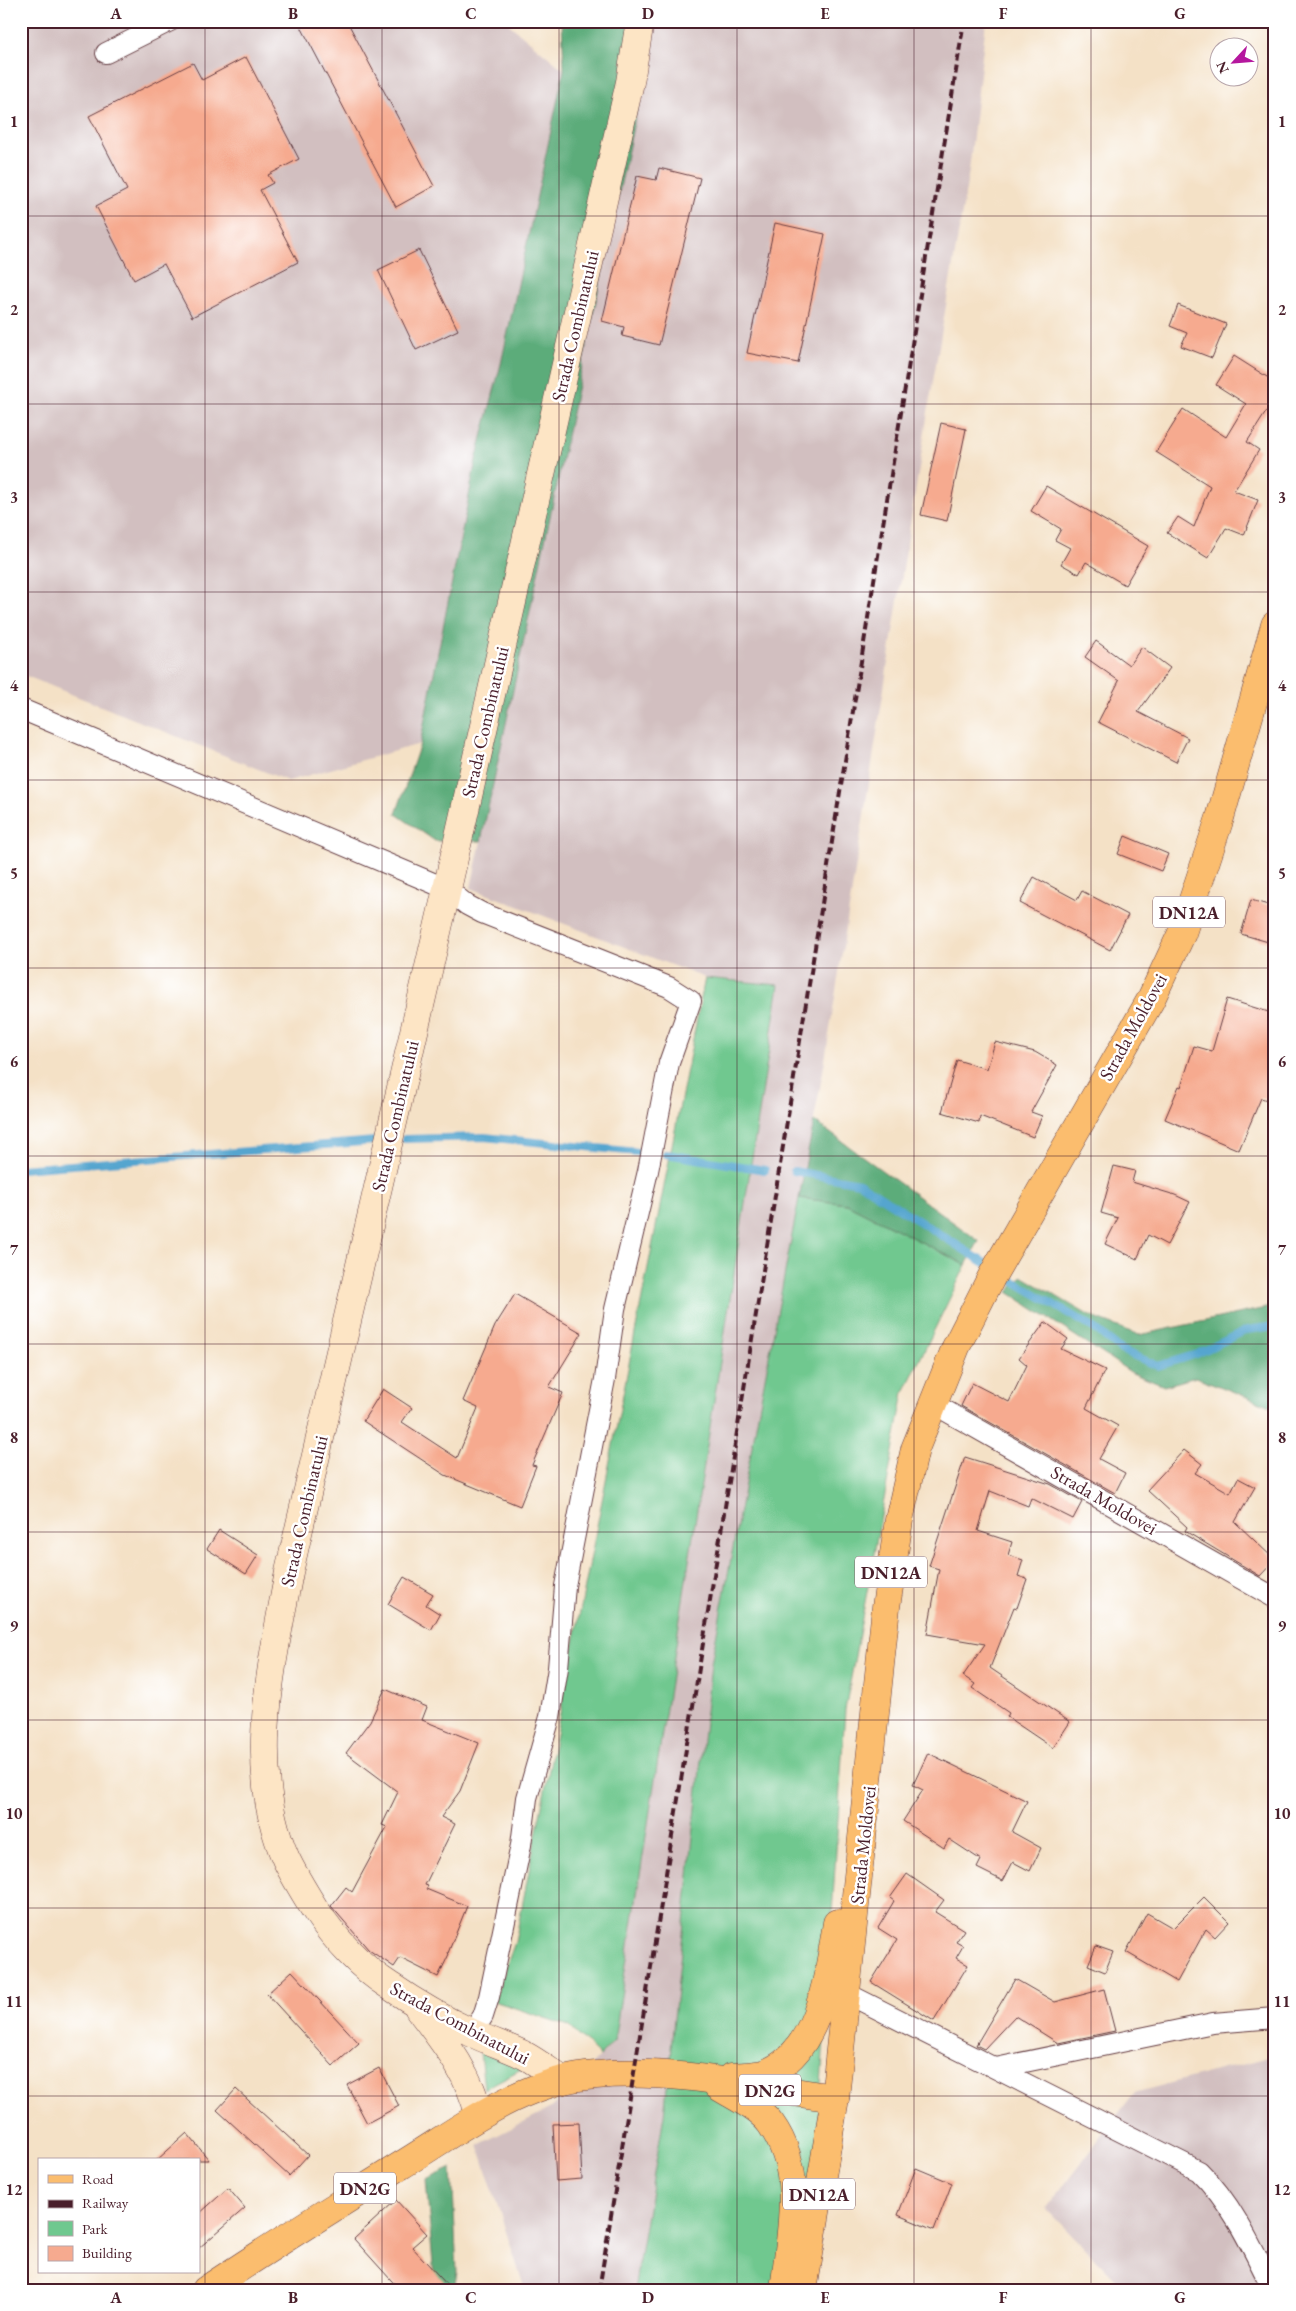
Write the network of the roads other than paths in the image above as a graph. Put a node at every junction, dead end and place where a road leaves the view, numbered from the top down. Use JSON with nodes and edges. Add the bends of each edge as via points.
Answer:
{"nodes":[{"id":1,"x":170,"y":21,"type":"edge"},
{"id":2,"x":640,"y":21,"type":"edge"},
{"id":3,"x":106,"y":54,"type":"dead end"},
{"id":4,"x":1275,"y":625,"type":"edge"},
{"id":5,"x":21,"y":709,"type":"edge"},
{"id":6,"x":448,"y":889,"type":"junction"},
{"id":7,"x":932,"y":1403,"type":"junction"},
{"id":8,"x":1275,"y":1598,"type":"edge"},
{"id":9,"x":873,"y":1746,"type":"junction"},
{"id":10,"x":846,"y":1993,"type":"junction"},
{"id":11,"x":414,"y":2001,"type":"junction"},
{"id":12,"x":1275,"y":2018,"type":"edge"},
{"id":13,"x":472,"y":2033,"type":"junction"},
{"id":14,"x":996,"y":2068,"type":"junction"},
{"id":15,"x":706,"y":2079,"type":"junction"},
{"id":16,"x":562,"y":2080,"type":"junction"},
{"id":17,"x":835,"y":2098,"type":"junction"},
{"id":18,"x":479,"y":2115,"type":"junction"},
{"id":19,"x":206,"y":2290,"type":"edge"},
{"id":20,"x":784,"y":2290,"type":"edge"},
{"id":21,"x":803,"y":2290,"type":"edge"},
{"id":22,"x":1273,"y":2290,"type":"edge"}],
"edges":[{"from":1,"to":3,"type":"street"},
{"from":2,"to":6,"type":"street","name":"Strada Combinatului","via":[[630,82]]},
{"from":4,"to":7,"type":"main road","name":"Strada Moldovei","number":"DN12A","via":[[1220,818],[1182,933],[1150,1001],[992,1276]]},
{"from":5,"to":6,"type":"street"},
{"from":6,"to":11,"type":"street","name":"Strada Combinatului","via":[[289,1572],[267,1704],[269,1797],[285,1858],[328,1928],[357,1959],[388,1985]]},
{"from":6,"to":13,"type":"street","via":[[482,913],[660,984],[691,1000],[669,1063],[616,1310],[606,1378],[565,1586],[550,1717],[527,1798],[521,1845],[489,1997],[483,2016]]},
{"from":7,"to":8,"type":"street","name":"Strada Moldovei"},
{"from":7,"to":9,"type":"main road","name":"Strada Moldovei","number":"DN12A","via":[[915,1449],[899,1520],[886,1607]]},
{"from":9,"to":10,"type":"main road","name":"Strada Moldovei","number":"DN12A"},
{"from":9,"to":15,"type":"main road","via":[[856,1806],[832,1956],[818,2012],[798,2049],[782,2064],[762,2074]]},
{"from":10,"to":14,"type":"street"},
{"from":10,"to":17,"type":"main road","name":"Strada Moldovei","number":"DN12A"},
{"from":11,"to":13,"type":"street","name":"Strada Combinatului"},
{"from":11,"to":18,"type":"street","via":[[461,2068]]},
{"from":12,"to":14,"type":"street","via":[[1213,2023]]},
{"from":13,"to":16,"type":"street","name":"Strada Combinatului","via":[[525,2056]]},
{"from":14,"to":22,"type":"street","via":[[1199,2171],[1214,2185]]},
{"from":15,"to":16,"type":"main road","name":"Strada Combinatului","number":"DN2G","via":[[595,2074]]},
{"from":15,"to":17,"type":"main road","name":"Strada Combinatului","number":"DN2G"},
{"from":15,"to":20,"type":"main road","via":[[748,2104],[771,2124],[789,2160],[794,2202]]},
{"from":16,"to":18,"type":"main road","name":"Strada Combinatului","number":"DN2G"},
{"from":17,"to":21,"type":"main road","name":"Strada Moldovei","number":"DN12A"},
{"from":18,"to":19,"type":"main road","name":"Strada Combinatului","number":"DN2G","via":[[298,2228]]}]}
